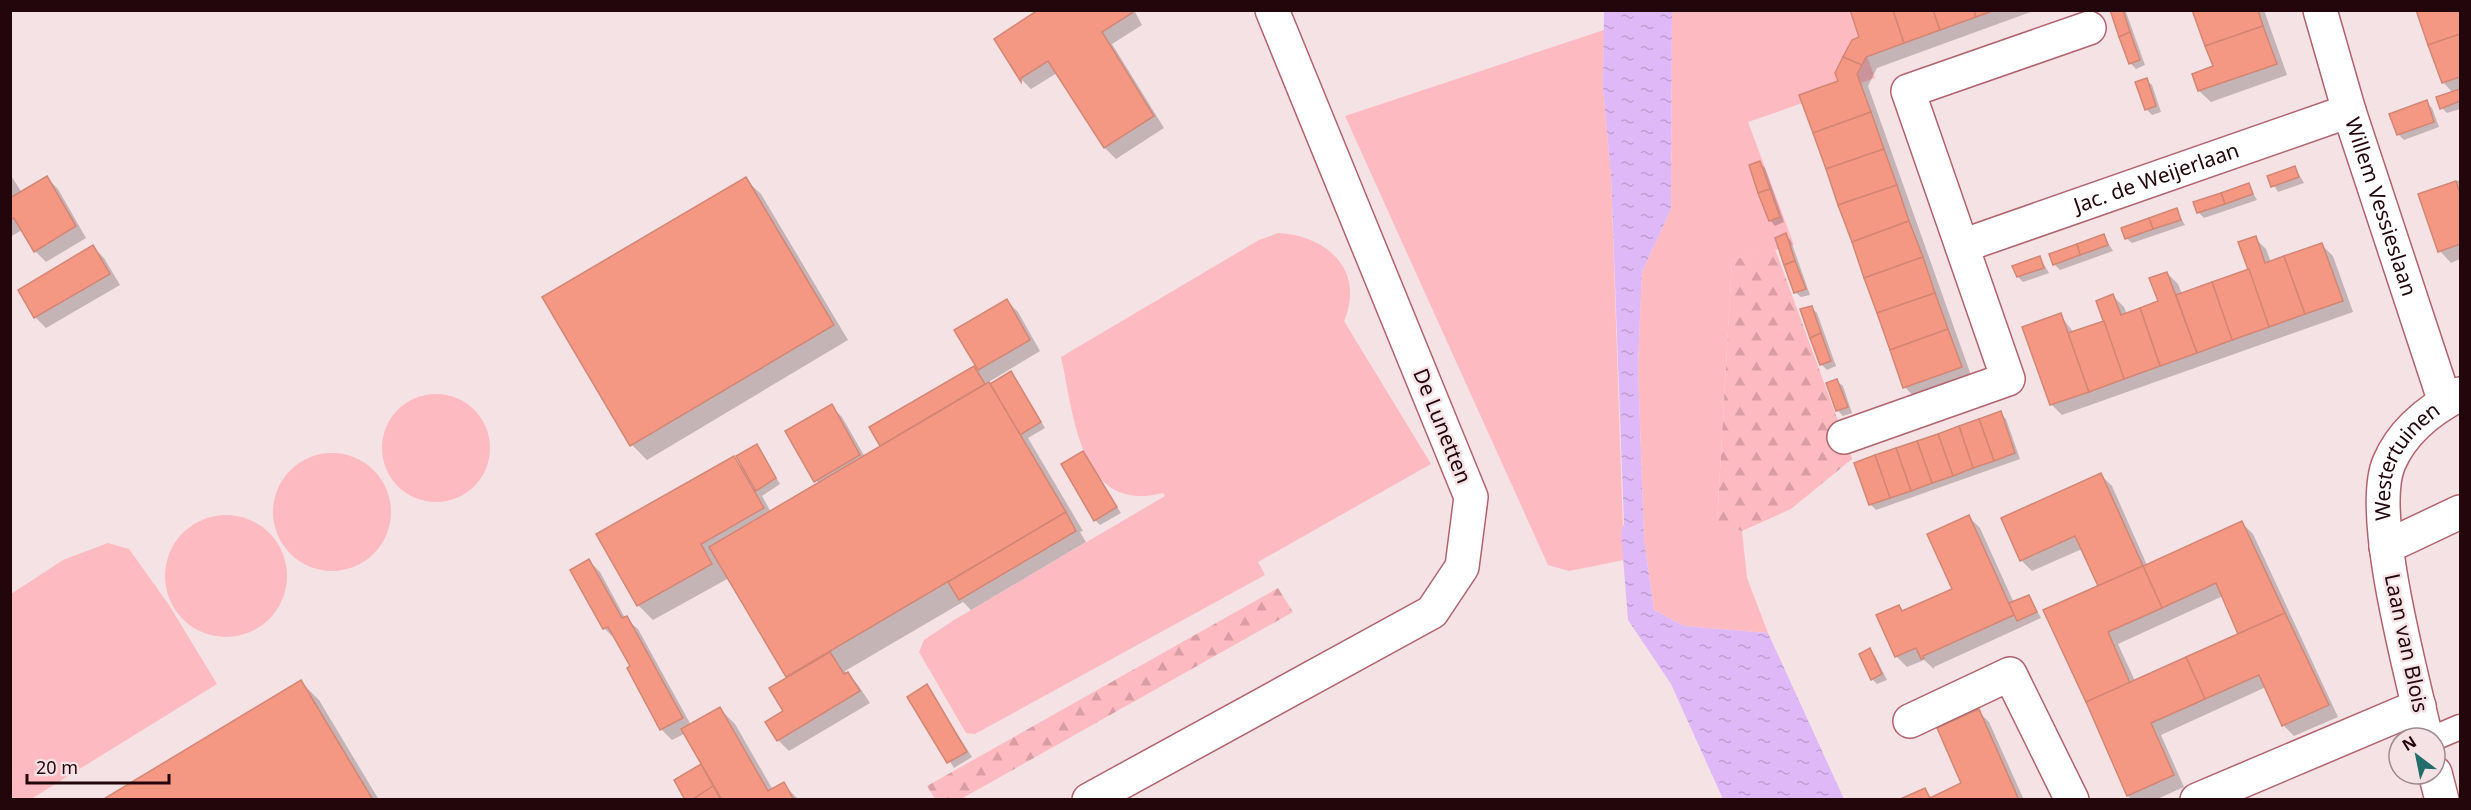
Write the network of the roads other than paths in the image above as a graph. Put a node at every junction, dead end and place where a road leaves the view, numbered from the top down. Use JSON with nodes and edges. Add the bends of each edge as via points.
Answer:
{"nodes":[{"id":1,"x":1272,"y":10,"type":"edge"},
{"id":2,"x":2319,"y":10,"type":"edge"},
{"id":3,"x":2089,"y":28,"type":"dead end"},
{"id":4,"x":2349,"y":111,"type":"junction"},
{"id":5,"x":1962,"y":246,"type":"junction"},
{"id":6,"x":2453,"y":398,"type":"edge"},
{"id":7,"x":1844,"y":437,"type":"dead end"},
{"id":8,"x":2460,"y":512,"type":"edge"},
{"id":9,"x":2386,"y":547,"type":"junction"},
{"id":10,"x":2419,"y":706,"type":"junction"},
{"id":11,"x":1910,"y":721,"type":"dead end"},
{"id":12,"x":2424,"y":726,"type":"edge"},
{"id":13,"x":1089,"y":800,"type":"edge"},
{"id":14,"x":2072,"y":800,"type":"edge"},
{"id":15,"x":2197,"y":800,"type":"edge"}],
"edges":[{"from":1,"to":13,"type":"street","name":"De Lunetten","via":[[1471,497],[1462,567],[1432,612]]},
{"from":2,"to":4,"type":"street","name":"Willem Vessieslaan"},
{"from":3,"to":5,"type":"street","via":[[1908,91]]},
{"from":4,"to":5,"type":"street","name":"Jac. de Weijerlaan"},
{"from":4,"to":6,"type":"street","name":"Willem Vessieslaan"},
{"from":5,"to":7,"type":"street","via":[[2008,379]]},
{"from":6,"to":9,"type":"street","name":"Westertuinen","via":[[2412,427],[2388,463],[2382,505]]},
{"from":8,"to":9,"type":"street"},
{"from":9,"to":10,"type":"street","name":"Laan van Blois"},
{"from":10,"to":12,"type":"street","name":"Laan van Blois"},
{"from":10,"to":15,"type":"street"},
{"from":11,"to":14,"type":"street","via":[[2010,674]]}]}
